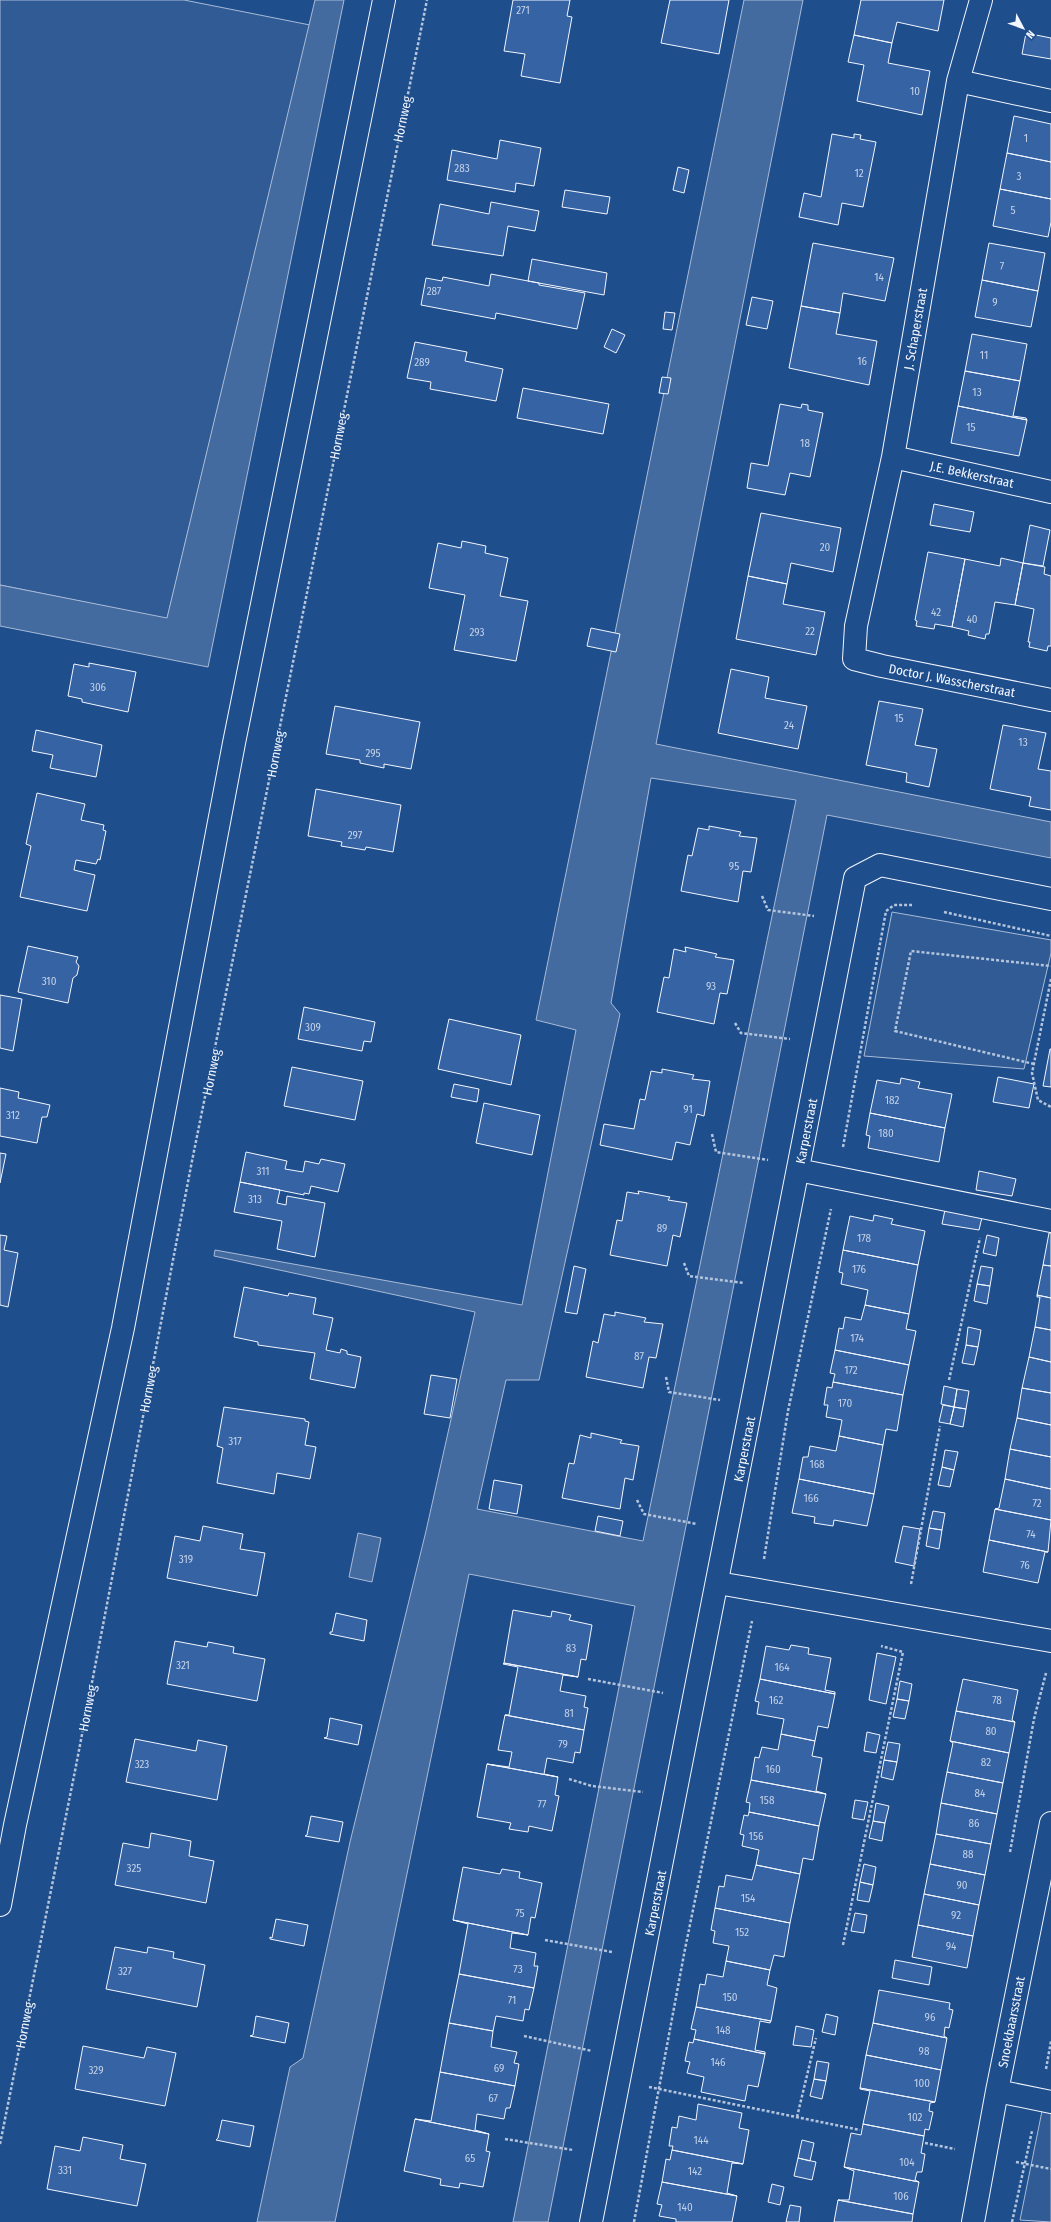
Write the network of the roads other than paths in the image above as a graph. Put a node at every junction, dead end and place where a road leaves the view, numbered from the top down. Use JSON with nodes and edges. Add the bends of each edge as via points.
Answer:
{"nodes":[{"id":1,"x":384,"y":0,"type":"edge"},
{"id":2,"x":981,"y":0,"type":"edge"},
{"id":3,"x":958,"y":81,"type":"junction"},
{"id":4,"x":1051,"y":101,"type":"edge"},
{"id":5,"x":893,"y":457,"type":"junction"},
{"id":6,"x":1051,"y":492,"type":"edge"},
{"id":7,"x":854,"y":658,"type":"joint"},
{"id":8,"x":1051,"y":700,"type":"edge"},
{"id":9,"x":1051,"y":899,"type":"edge"},
{"id":10,"x":798,"y":1170,"type":"junction"},
{"id":11,"x":1051,"y":1221,"type":"edge"},
{"id":12,"x":718,"y":1583,"type":"junction"},
{"id":13,"x":1051,"y":1641,"type":"edge"},
{"id":14,"x":1051,"y":1823,"type":"edge"},
{"id":15,"x":0,"y":1905,"type":"edge"},
{"id":16,"x":997,"y":2091,"type":"junction"},
{"id":17,"x":1045,"y":2101,"type":"edge"},
{"id":18,"x":591,"y":2222,"type":"edge"},
{"id":19,"x":975,"y":2222,"type":"edge"}],
"edges":[{"from":1,"to":15,"type":"street","via":[[235,735],[123,1328],[15,1825]]},
{"from":2,"to":3,"type":"street","name":"J. Schaperstraat"},
{"from":3,"to":4,"type":"street"},
{"from":3,"to":5,"type":"street","name":"J. Schaperstraat"},
{"from":5,"to":6,"type":"street","name":"J.E. Bekkerstraat"},
{"from":5,"to":7,"type":"street","name":"J. Schaperstraat","via":[[856,626]]},
{"from":7,"to":8,"type":"street","name":"Doctor J. Wasscherstraat"},
{"from":9,"to":10,"type":"street","name":"Karperstraat","via":[[880,865],[855,878]]},
{"from":10,"to":11,"type":"street"},
{"from":10,"to":12,"type":"street","name":"Karperstraat"},
{"from":12,"to":13,"type":"street"},
{"from":12,"to":18,"type":"street","name":"Karperstraat"},
{"from":14,"to":16,"type":"street","name":"Snoekbaarsstraat"},
{"from":16,"to":17,"type":"street"},
{"from":16,"to":19,"type":"street","name":"Snoekbaarsstraat"}]}
